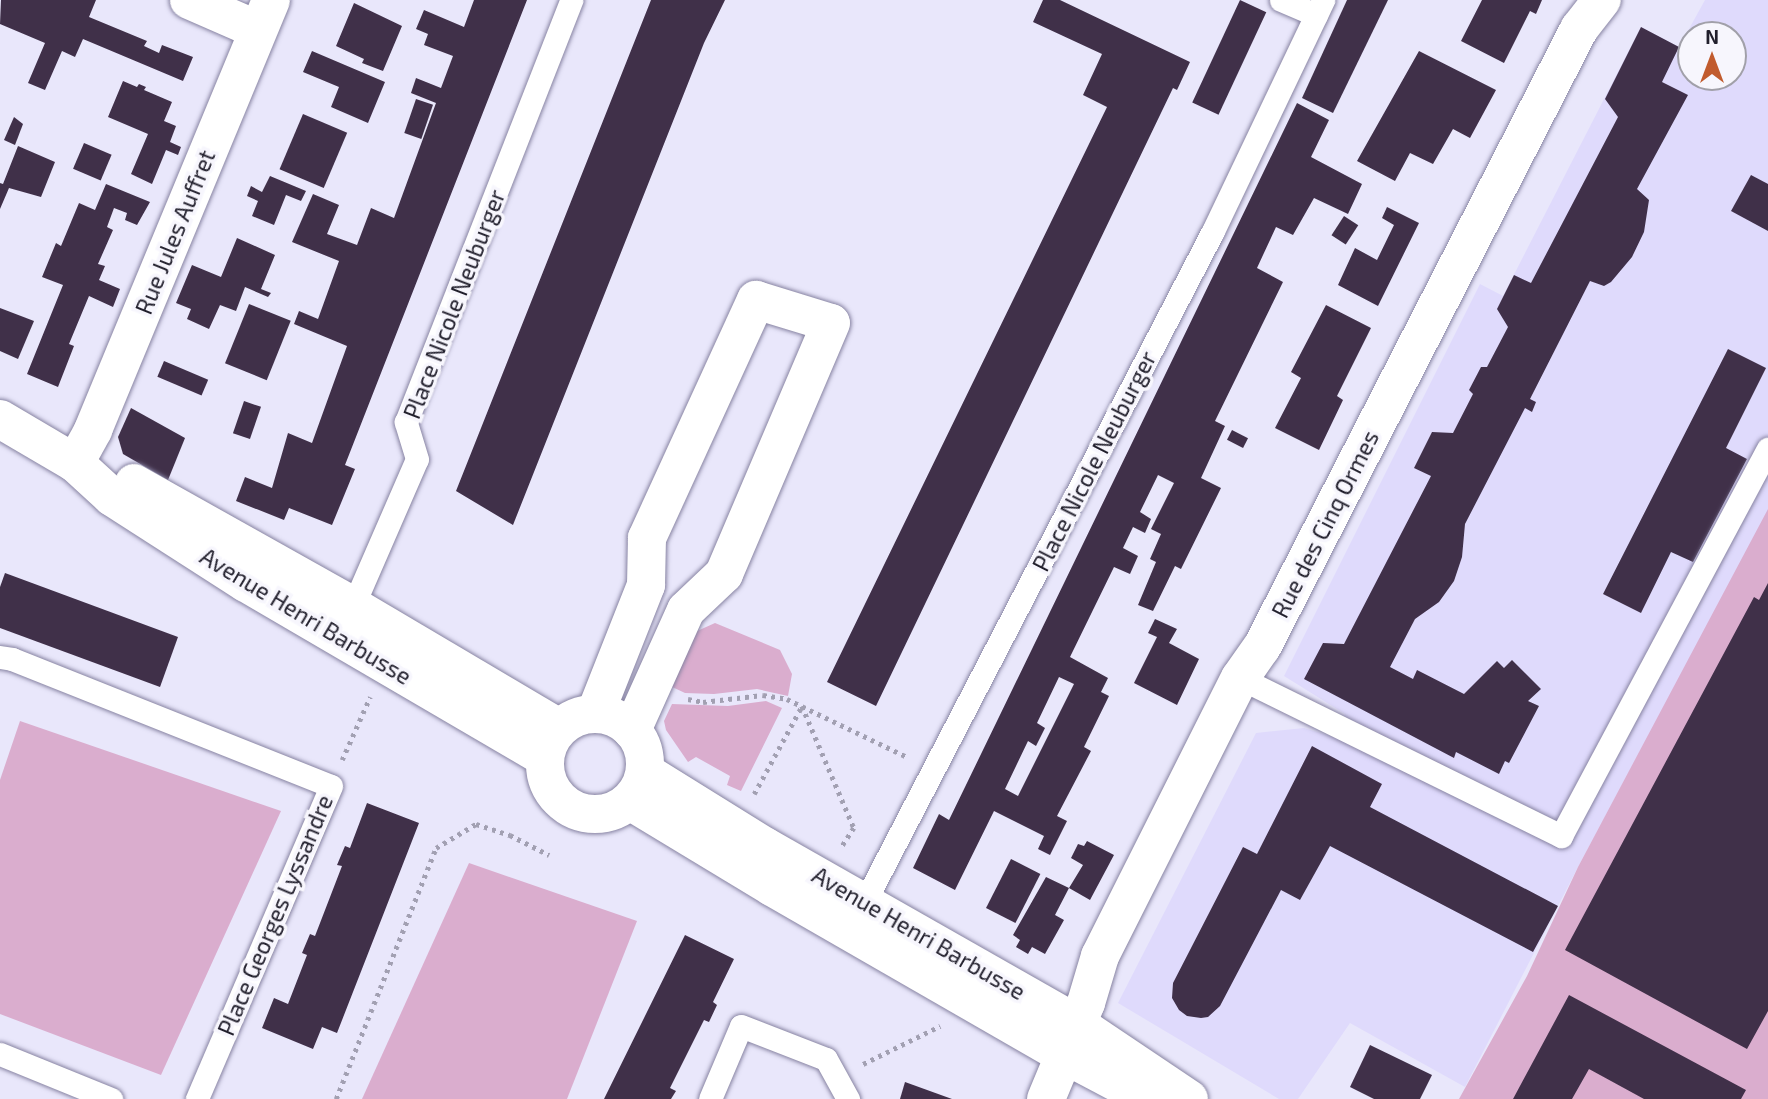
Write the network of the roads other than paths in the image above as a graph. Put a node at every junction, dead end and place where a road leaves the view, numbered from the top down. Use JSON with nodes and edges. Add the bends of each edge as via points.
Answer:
{"nodes":[{"id":1,"x":189,"y":0,"type":"edge"},
{"id":2,"x":570,"y":0,"type":"edge"},
{"id":3,"x":1281,"y":0,"type":"edge"},
{"id":4,"x":1602,"y":0,"type":"edge"},
{"id":5,"x":1320,"y":7,"type":"edge"},
{"id":6,"x":264,"y":15,"type":"edge"},
{"id":7,"x":0,"y":419,"type":"edge"},
{"id":8,"x":1768,"y":449,"type":"edge"},
{"id":9,"x":75,"y":463,"type":"junction"},
{"id":10,"x":353,"y":606,"type":"junction"},
{"id":11,"x":0,"y":657,"type":"edge"},
{"id":12,"x":1240,"y":678,"type":"junction"},
{"id":13,"x":594,"y":714,"type":"junction"},
{"id":14,"x":632,"y":730,"type":"junction"},
{"id":15,"x":552,"y":743,"type":"junction"},
{"id":16,"x":638,"y":787,"type":"junction"},
{"id":17,"x":864,"y":903,"type":"junction"},
{"id":18,"x":1070,"y":1038,"type":"junction"},
{"id":19,"x":0,"y":1054,"type":"edge"},
{"id":20,"x":111,"y":1099,"type":"edge"},
{"id":21,"x":197,"y":1099,"type":"edge"},
{"id":22,"x":710,"y":1099,"type":"edge"},
{"id":23,"x":848,"y":1099,"type":"edge"},
{"id":24,"x":1046,"y":1099,"type":"edge"},
{"id":25,"x":1148,"y":1099,"type":"edge"},
{"id":26,"x":1189,"y":1099,"type":"edge"}],
"edges":[{"from":1,"to":6,"type":"street"},
{"from":2,"to":10,"type":"lane","name":"Place Nicole Neuburger","via":[[406,422],[417,459]]},
{"from":3,"to":5,"type":"lane","name":"Place Nicole Neuburger"},
{"from":4,"to":12,"type":"street","name":"Rue des Cinq Ormes","via":[[1579,29],[1262,647]]},
{"from":5,"to":17,"type":"lane","name":"Place Nicole Neuburger","via":[[1213,231]]},
{"from":6,"to":9,"type":"street","name":"Rue Jules Auffret","via":[[93,430]]},
{"from":7,"to":9,"type":"street","name":"Avenue Henri Barbusse"},
{"from":8,"to":12,"type":"lane","via":[[1561,836]]},
{"from":9,"to":10,"type":"street","name":"Avenue Henri Barbusse","via":[[124,477]]},
{"from":9,"to":15,"type":"street","name":"Avenue Henri Barbusse","via":[[112,497],[246,583],[385,664]]},
{"from":10,"to":15,"type":"street","name":"Avenue Henri Barbusse"},
{"from":11,"to":21,"type":"lane","name":"Place Georges Lyssandre","via":[[331,786]]},
{"from":12,"to":18,"type":"street","name":"Rue des Cinq Ormes","via":[[1100,956]]},
{"from":13,"to":14,"type":"street","via":[[615,718]]},
{"from":13,"to":14,"type":"street","via":[[646,585],[647,538],[756,300],[831,323],[724,574],[686,610]]},
{"from":13,"to":15,"type":"street","via":[[575,718]]},
{"from":14,"to":16,"type":"street","via":[[644,750]]},
{"from":15,"to":16,"type":"street","via":[[547,782],[561,802],[583,814],[608,814]]},
{"from":16,"to":17,"type":"street","name":"Avenue Henri Barbusse","via":[[735,828]]},
{"from":16,"to":18,"type":"street","name":"Avenue Henri Barbusse","via":[[772,887]]},
{"from":17,"to":18,"type":"street","name":"Avenue Henri Barbusse"},
{"from":18,"to":24,"type":"street","name":"Rue des Cinq Ormes"},
{"from":18,"to":25,"type":"street","name":"Avenue Henri Barbusse"},
{"from":18,"to":26,"type":"street","name":"Avenue Henri Barbusse"},
{"from":19,"to":20,"type":"lane"},
{"from":22,"to":23,"type":"lane","via":[[741,1026],[826,1059]]}]}
